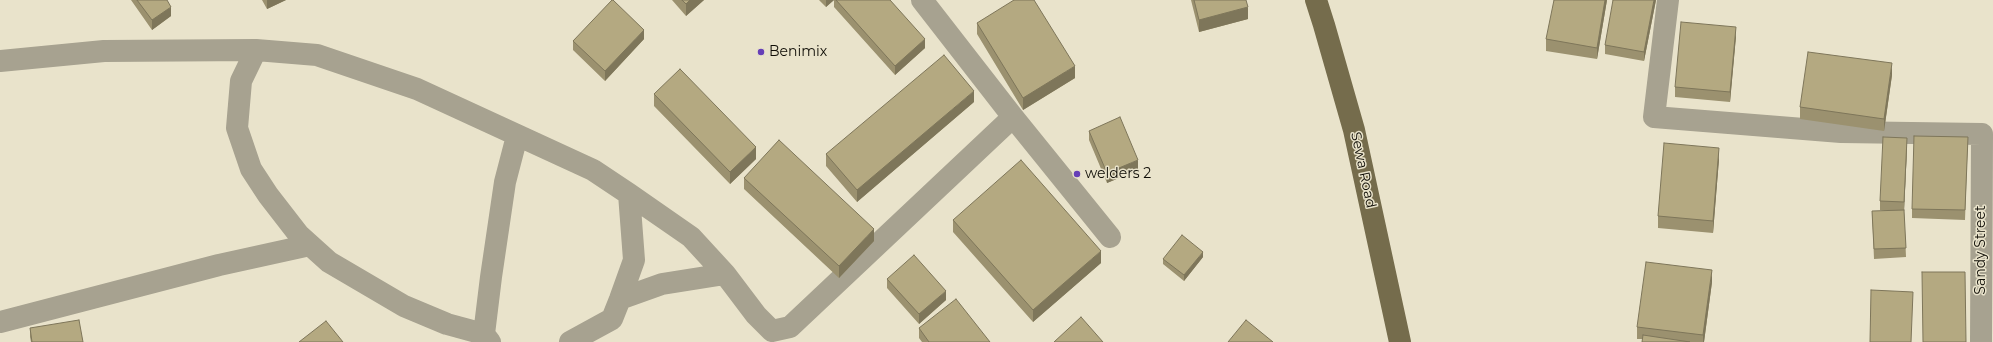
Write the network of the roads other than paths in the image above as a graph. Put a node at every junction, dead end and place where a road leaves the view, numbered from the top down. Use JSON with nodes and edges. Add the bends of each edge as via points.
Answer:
{"nodes":[{"id":1,"x":922,"y":0,"type":"edge"},
{"id":2,"x":1316,"y":0,"type":"edge"},
{"id":3,"x":1668,"y":0,"type":"edge"},
{"id":4,"x":256,"y":50,"type":"junction"},
{"id":5,"x":0,"y":61,"type":"edge"},
{"id":6,"x":1013,"y":117,"type":"junction"},
{"id":7,"x":517,"y":136,"type":"junction"},
{"id":8,"x":629,"y":194,"type":"junction"},
{"id":9,"x":1110,"y":237,"type":"dead end"},
{"id":10,"x":310,"y":245,"type":"junction"},
{"id":11,"x":726,"y":274,"type":"junction"},
{"id":12,"x":620,"y":299,"type":"junction"},
{"id":13,"x":0,"y":322,"type":"edge"},
{"id":14,"x":773,"y":337,"type":"edge"},
{"id":15,"x":487,"y":338,"type":"edge"},
{"id":16,"x":570,"y":342,"type":"edge"},
{"id":17,"x":1400,"y":342,"type":"edge"},
{"id":18,"x":1981,"y":342,"type":"edge"}],
"edges":[{"from":1,"to":6,"type":"street"},
{"from":2,"to":17,"type":"main road","name":"Sewa Road","via":[[1354,130]]},
{"from":3,"to":18,"type":"street","name":"Sandy Street","via":[[1654,117],[1841,132],[1982,134]]},
{"from":4,"to":5,"type":"street","via":[[104,52]]},
{"from":4,"to":7,"type":"street","via":[[317,55],[417,89]]},
{"from":4,"to":10,"type":"street","via":[[241,81],[237,128],[251,169],[290,224]]},
{"from":6,"to":9,"type":"street"},
{"from":6,"to":14,"type":"street","via":[[790,327]]},
{"from":7,"to":8,"type":"street","via":[[593,170]]},
{"from":7,"to":15,"type":"street","via":[[505,182]]},
{"from":8,"to":11,"type":"street","via":[[691,237]]},
{"from":8,"to":12,"type":"street","via":[[634,260]]},
{"from":10,"to":13,"type":"street","via":[[219,265]]},
{"from":10,"to":15,"type":"street","via":[[329,262],[404,306]]},
{"from":11,"to":12,"type":"street","via":[[662,284]]},
{"from":11,"to":14,"type":"street"},
{"from":12,"to":16,"type":"street","via":[[612,319]]}]}
